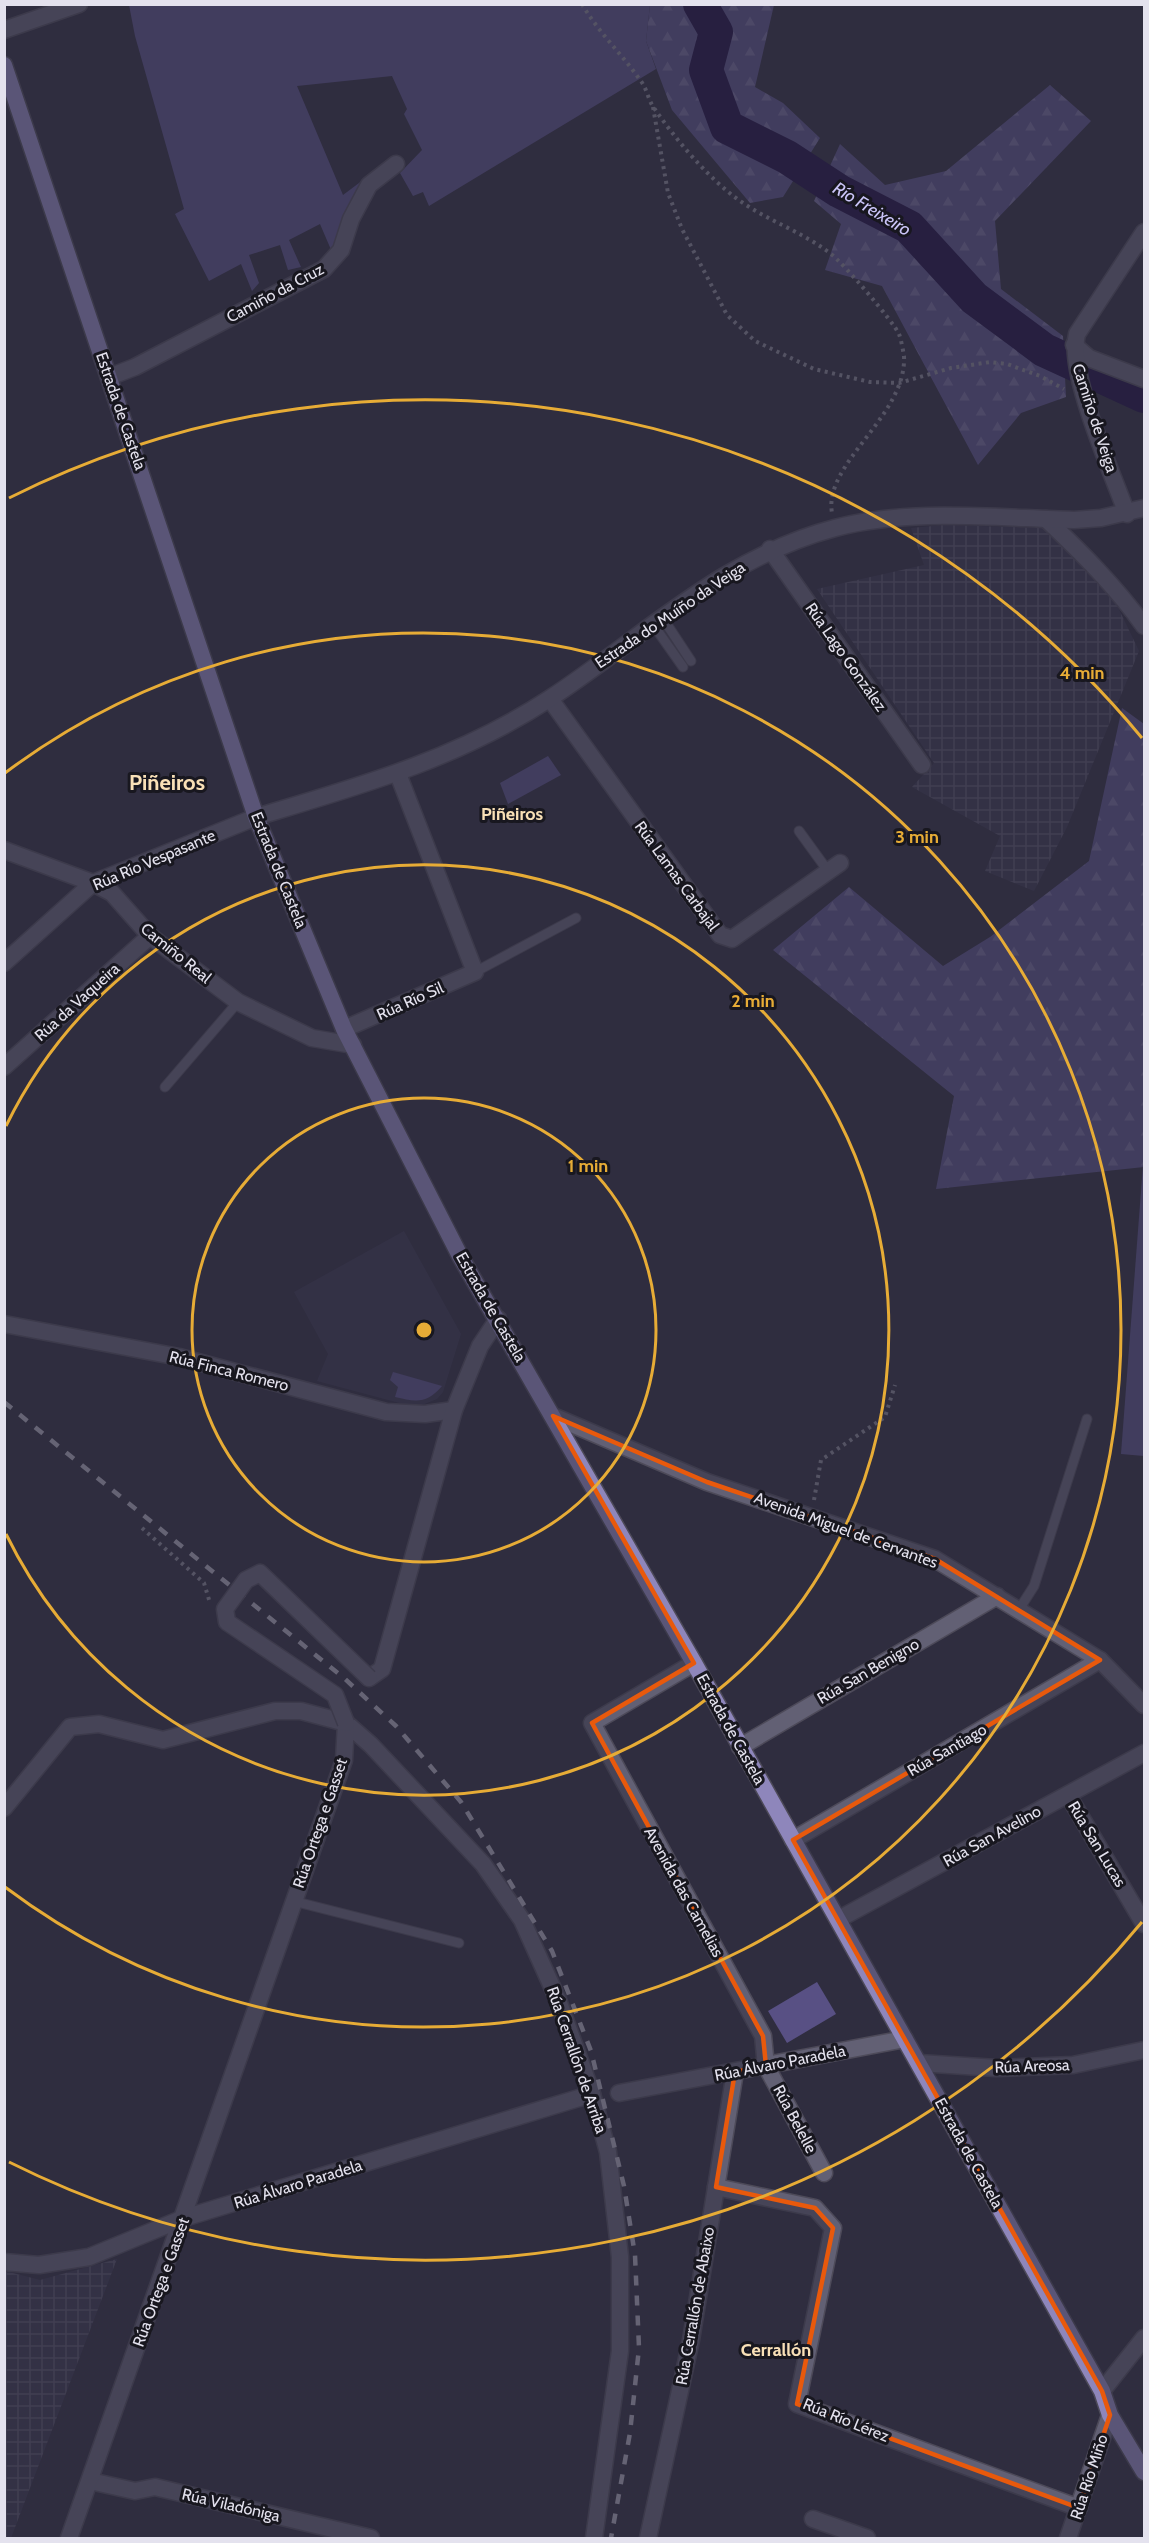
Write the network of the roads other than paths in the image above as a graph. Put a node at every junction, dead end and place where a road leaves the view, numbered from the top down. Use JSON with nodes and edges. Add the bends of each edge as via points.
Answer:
{"nodes":[{"id":1,"x":80,"y":4,"type":"edge"},
{"id":2,"x":4,"y":30,"type":"edge"},
{"id":3,"x":4,"y":65,"type":"edge"},
{"id":4,"x":396,"y":164,"type":"dead end"},
{"id":5,"x":1144,"y":232,"type":"edge"},
{"id":6,"x":1075,"y":351,"type":"junction"},
{"id":7,"x":109,"y":376,"type":"junction"},
{"id":8,"x":1144,"y":379,"type":"edge"},
{"id":9,"x":1144,"y":508,"type":"edge"},
{"id":10,"x":1127,"y":513,"type":"junction"},
{"id":11,"x":1046,"y":519,"type":"junction"},
{"id":12,"x":770,"y":549,"type":"junction"},
{"id":13,"x":657,"y":620,"type":"junction"},
{"id":14,"x":1144,"y":626,"type":"edge"},
{"id":15,"x":687,"y":664,"type":"dead end"},
{"id":16,"x":550,"y":699,"type":"junction"},
{"id":17,"x":922,"y":765,"type":"dead end"},
{"id":18,"x":398,"y":774,"type":"junction"},
{"id":19,"x":256,"y":817,"type":"junction"},
{"id":20,"x":798,"y":831,"type":"dead end"},
{"id":21,"x":6,"y":852,"type":"edge"},
{"id":22,"x":834,"y":867,"type":"joint"},
{"id":23,"x":93,"y":883,"type":"junction"},
{"id":24,"x":576,"y":918,"type":"dead end"},
{"id":25,"x":150,"y":936,"type":"junction"},
{"id":26,"x":4,"y":963,"type":"edge"},
{"id":27,"x":475,"y":972,"type":"junction"},
{"id":28,"x":238,"y":1002,"type":"junction"},
{"id":29,"x":345,"y":1029,"type":"junction"},
{"id":30,"x":353,"y":1045,"type":"junction"},
{"id":31,"x":4,"y":1067,"type":"edge"},
{"id":32,"x":165,"y":1087,"type":"dead end"},
{"id":33,"x":498,"y":1319,"type":"junction"},
{"id":34,"x":4,"y":1324,"type":"edge"},
{"id":35,"x":454,"y":1410,"type":"junction"},
{"id":36,"x":553,"y":1416,"type":"junction"},
{"id":37,"x":1087,"y":1419,"type":"dead end"},
{"id":38,"x":997,"y":1596,"type":"junction"},
{"id":39,"x":1018,"y":1611,"type":"junction"},
{"id":40,"x":1100,"y":1660,"type":"junction"},
{"id":41,"x":694,"y":1663,"type":"junction"},
{"id":42,"x":1144,"y":1705,"type":"edge"},
{"id":43,"x":346,"y":1723,"type":"junction"},
{"id":44,"x":740,"y":1747,"type":"junction"},
{"id":45,"x":1144,"y":1753,"type":"edge"},
{"id":46,"x":1068,"y":1795,"type":"junction"},
{"id":47,"x":4,"y":1808,"type":"edge"},
{"id":48,"x":794,"y":1840,"type":"junction"},
{"id":49,"x":293,"y":1901,"type":"junction"},
{"id":50,"x":839,"y":1919,"type":"junction"},
{"id":51,"x":1144,"y":1924,"type":"edge"},
{"id":52,"x":459,"y":1943,"type":"dead end"},
{"id":53,"x":905,"y":2039,"type":"junction"},
{"id":54,"x":1144,"y":2050,"type":"edge"},
{"id":55,"x":919,"y":2063,"type":"junction"},
{"id":56,"x":766,"y":2066,"type":"junction"},
{"id":57,"x":735,"y":2072,"type":"junction"},
{"id":58,"x":619,"y":2093,"type":"dead end"},
{"id":59,"x":592,"y":2094,"type":"junction"},
{"id":60,"x":824,"y":2173,"type":"dead end"},
{"id":61,"x":716,"y":2187,"type":"junction"},
{"id":62,"x":184,"y":2218,"type":"junction"},
{"id":63,"x":4,"y":2262,"type":"edge"},
{"id":64,"x":1144,"y":2338,"type":"edge"},
{"id":65,"x":1102,"y":2391,"type":"junction"},
{"id":66,"x":1110,"y":2415,"type":"junction"},
{"id":67,"x":1144,"y":2472,"type":"edge"},
{"id":68,"x":90,"y":2481,"type":"junction"},
{"id":69,"x":1079,"y":2508,"type":"junction"},
{"id":70,"x":813,"y":2519,"type":"dead end"},
{"id":71,"x":69,"y":2538,"type":"edge"},
{"id":72,"x":371,"y":2538,"type":"edge"},
{"id":73,"x":594,"y":2538,"type":"edge"},
{"id":74,"x":648,"y":2538,"type":"edge"},
{"id":75,"x":867,"y":2538,"type":"edge"},
{"id":76,"x":1068,"y":2538,"type":"edge"}],
"edges":[{"from":1,"to":2,"type":"street"},
{"from":3,"to":7,"type":"main road","name":"Estrada de Castela"},
{"from":4,"to":7,"type":"street","name":"Camiño da Cruz","via":[[369,185],[351,219],[341,250],[324,268],[135,367]]},
{"from":5,"to":6,"type":"street","name":"Camiño de Veiga","via":[[1077,334]]},
{"from":6,"to":8,"type":"street"},
{"from":6,"to":10,"type":"street","name":"Camiño de Veiga","via":[[1078,378]]},
{"from":7,"to":19,"type":"main road","name":"Estrada de Castela"},
{"from":9,"to":10,"type":"street","name":"Estrada do Muíño da Veiga"},
{"from":10,"to":11,"type":"street","name":"Estrada do Muíño da Veiga","via":[[1101,518]]},
{"from":11,"to":12,"type":"street","name":"Estrada do Muíño da Veiga","via":[[892,517],[835,528]]},
{"from":11,"to":14,"type":"street","via":[[1126,600]]},
{"from":12,"to":13,"type":"street","name":"Estrada do Muíño da Veiga"},
{"from":12,"to":17,"type":"street","name":"Rúa Lago González"},
{"from":13,"to":15,"type":"lane"},
{"from":13,"to":16,"type":"street","name":"Estrada do Muíño da Veiga"},
{"from":16,"to":18,"type":"street","name":"Estrada do Muíño da Veiga","via":[[482,739]]},
{"from":16,"to":22,"type":"street","name":"Rúa Lamas Carbajal","via":[[720,935],[732,939]]},
{"from":18,"to":19,"type":"street","name":"Estrada do Muíño da Veiga"},
{"from":18,"to":27,"type":"street"},
{"from":19,"to":23,"type":"street","name":"Rúa Río Vespasante"},
{"from":19,"to":29,"type":"main road","name":"Estrada de Castela"},
{"from":20,"to":22,"type":"lane"},
{"from":21,"to":23,"type":"street","name":"Camiño Real"},
{"from":23,"to":25,"type":"street","name":"Camiño Real","via":[[112,893]]},
{"from":23,"to":26,"type":"street","name":"Rúa Río Vespasante"},
{"from":24,"to":27,"type":"lane"},
{"from":25,"to":28,"type":"street","name":"Camiño Real"},
{"from":25,"to":31,"type":"street","name":"Rúa da Vaqueira"},
{"from":27,"to":29,"type":"street","name":"Rúa Río Sil"},
{"from":28,"to":30,"type":"street","name":"Camiño Real","via":[[312,1038]]},
{"from":28,"to":32,"type":"lane"},
{"from":29,"to":30,"type":"main road","name":"Estrada de Castela"},
{"from":30,"to":33,"type":"main road","name":"Estrada de Castela","via":[[460,1256]]},
{"from":33,"to":35,"type":"street","name":"Rúa Ortega e Gasset","via":[[480,1346]]},
{"from":33,"to":36,"type":"main road","name":"Estrada de Castela"},
{"from":34,"to":35,"type":"street","name":"Rúa Finca Romero","via":[[179,1358],[386,1412],[425,1414]]},
{"from":35,"to":43,"type":"street","name":"Rúa Ortega e Gasset","bridge":true,"via":[[382,1669],[369,1678],[260,1573],[246,1581],[225,1609],[227,1622],[335,1695]]},
{"from":36,"to":38,"type":"street","name":"Avenida Miguel de Cervantes","via":[[707,1482],[935,1559]]},
{"from":36,"to":41,"type":"main road","name":"Estrada de Castela"},
{"from":37,"to":39,"type":"lane","via":[[1034,1586]]},
{"from":38,"to":39,"type":"street","name":"Avenida Miguel de Cervantes"},
{"from":38,"to":44,"type":"street","name":"Rúa San Benigno"},
{"from":39,"to":40,"type":"street","name":"Avenida Miguel de Cervantes"},
{"from":40,"to":42,"type":"street","name":"Avenida Miguel de Cervantes"},
{"from":40,"to":48,"type":"street","name":"Rúa Santiago"},
{"from":41,"to":44,"type":"main road","name":"Estrada de Castela"},
{"from":41,"to":56,"type":"street","name":"Avenida das Camelias","via":[[592,1723],[763,2036]]},
{"from":43,"to":47,"type":"street","via":[[301,1711],[275,1711],[163,1740],[99,1724],[70,1727]]},
{"from":43,"to":49,"type":"street","name":"Rúa Ortega e Gasset","via":[[344,1760]]},
{"from":43,"to":59,"type":"street","name":"Rúa Cerrallón de Arriba","via":[[483,1864],[522,1920],[558,2000]]},
{"from":44,"to":48,"type":"main road","name":"Estrada de Castela"},
{"from":45,"to":46,"type":"street","name":"Rúa San Avelino"},
{"from":46,"to":50,"type":"street","name":"Rúa San Avelino"},
{"from":46,"to":51,"type":"street","name":"Rúa San Lucas"},
{"from":48,"to":50,"type":"main road","name":"Estrada de Castela"},
{"from":49,"to":52,"type":"lane"},
{"from":49,"to":62,"type":"street","name":"Rúa Ortega e Gasset"},
{"from":50,"to":53,"type":"main road","name":"Estrada de Castela"},
{"from":53,"to":55,"type":"main road","name":"Estrada de Castela"},
{"from":53,"to":56,"type":"street","name":"Rúa Álvaro Paradela"},
{"from":54,"to":55,"type":"street","name":"Rúa Areosa","via":[[1073,2065],[996,2068]]},
{"from":55,"to":65,"type":"main road","name":"Estrada de Castela"},
{"from":56,"to":57,"type":"street","name":"Rúa Álvaro Paradela"},
{"from":56,"to":60,"type":"street","name":"Rúa Belelle"},
{"from":57,"to":58,"type":"street","name":"Rúa Álvaro Paradela"},
{"from":57,"to":61,"type":"street","name":"Rúa Cerrallón de Abaixo"},
{"from":59,"to":62,"type":"street","name":"Rúa Álvaro Paradela"},
{"from":59,"to":73,"type":"street","name":"Rúa Cerrallón de Arriba","via":[[608,2152],[620,2256],[620,2351]]},
{"from":61,"to":69,"type":"street","name":"Rúa Río Lérez","via":[[815,2208],[833,2228],[797,2404]]},
{"from":61,"to":74,"type":"street","name":"Rúa Cerrallón de Abaixo","via":[[691,2340]]},
{"from":62,"to":63,"type":"street","name":"Rúa Álvaro Paradela","via":[[89,2257],[39,2265]]},
{"from":62,"to":68,"type":"street","name":"Rúa Ortega e Gasset"},
{"from":64,"to":65,"type":"street"},
{"from":65,"to":66,"type":"main road","name":"Estrada de Castela"},
{"from":66,"to":67,"type":"main road","name":"Estrada de Castela"},
{"from":66,"to":69,"type":"street","name":"Rúa Río Miño"},
{"from":68,"to":71,"type":"street","name":"Rúa Ortega e Gasset"},
{"from":68,"to":72,"type":"street","name":"Rúa Viladóniga","via":[[135,2491],[155,2487]]},
{"from":69,"to":76,"type":"street","name":"Rúa Río Miño"},
{"from":70,"to":75,"type":"street"}]}
